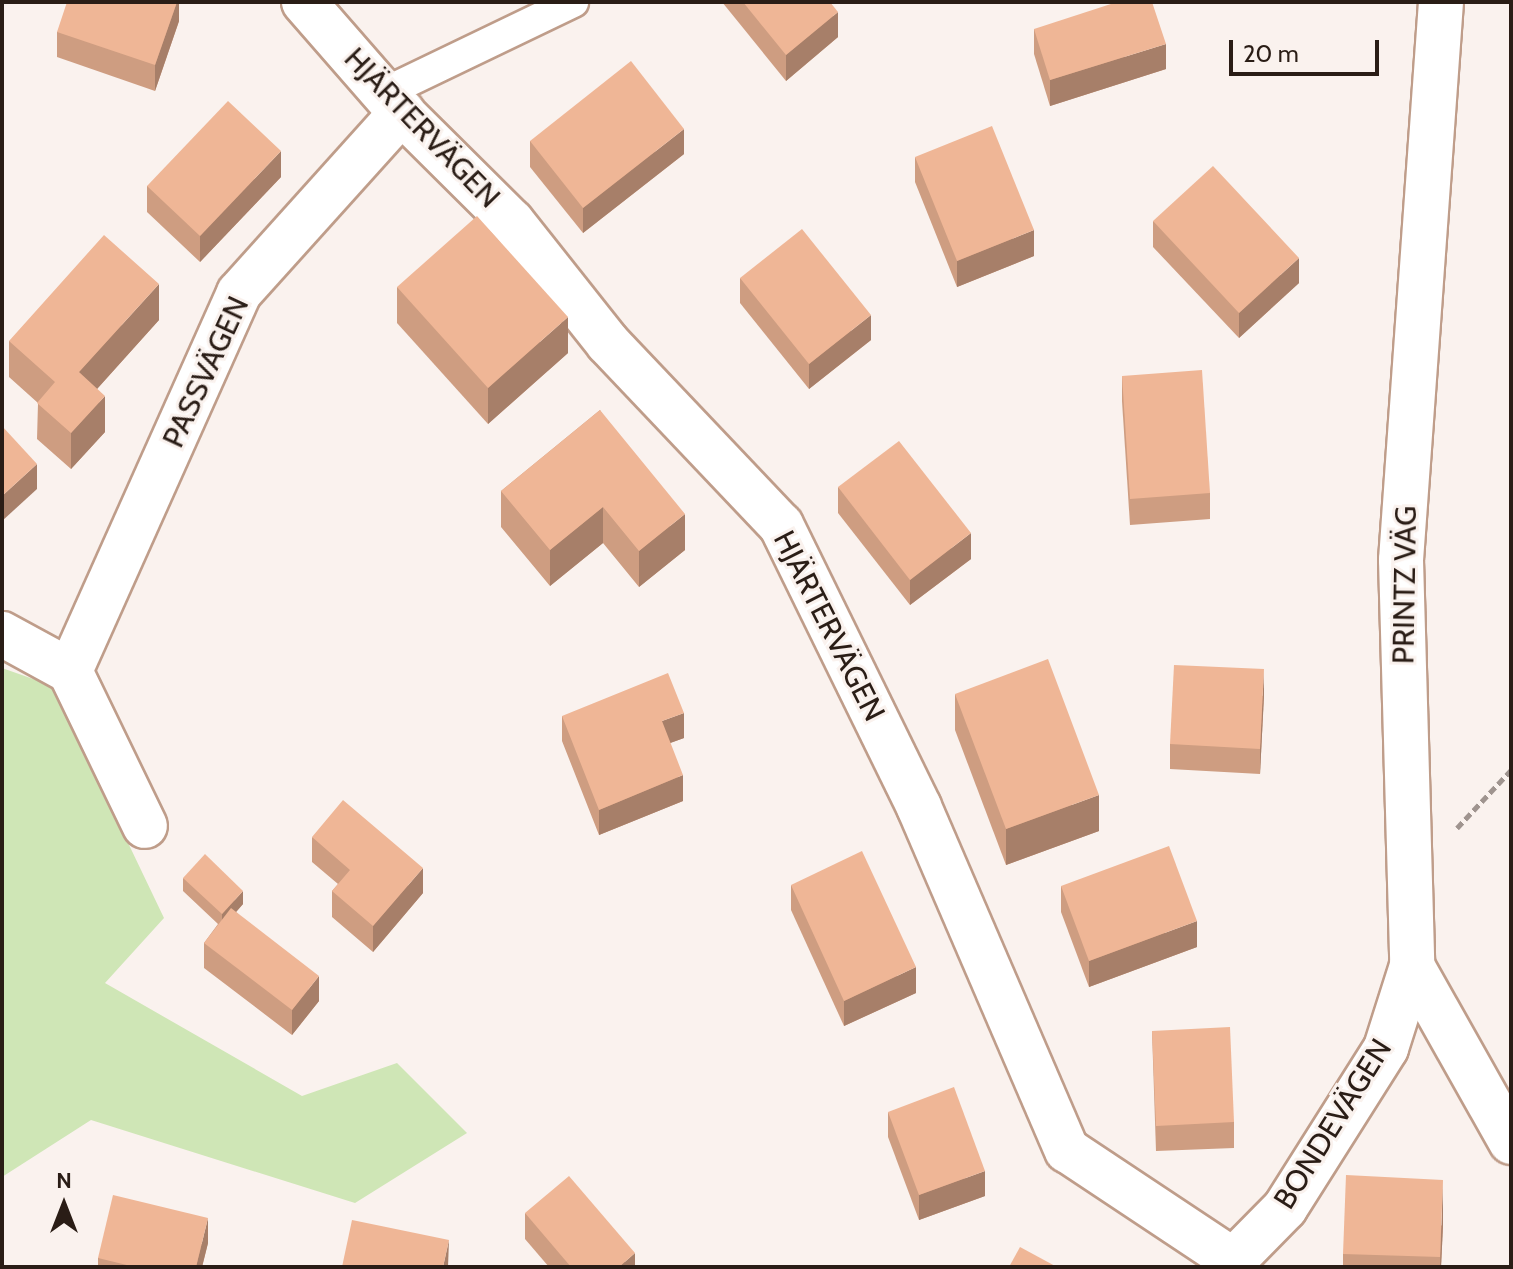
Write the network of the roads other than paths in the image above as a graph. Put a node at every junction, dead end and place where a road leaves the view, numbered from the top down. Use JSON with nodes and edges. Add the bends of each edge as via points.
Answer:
{"nodes":[{"id":1,"x":304,"y":2,"type":"edge"},
{"id":2,"x":573,"y":2,"type":"edge"},
{"id":3,"x":1441,"y":2,"type":"edge"},
{"id":4,"x":393,"y":103,"type":"junction"},
{"id":5,"x":2,"y":634,"type":"edge"},
{"id":6,"x":70,"y":671,"type":"junction"},
{"id":7,"x":145,"y":826,"type":"dead end"},
{"id":8,"x":1412,"y":966,"type":"junction"},
{"id":9,"x":1511,"y":1142,"type":"edge"},
{"id":10,"x":1229,"y":1263,"type":"edge"}],
"edges":[{"from":1,"to":4,"type":"street","name":"HJÄRTERVÄGEN"},
{"from":2,"to":4,"type":"lane"},
{"from":3,"to":8,"type":"street","name":"PRINTZ VÄG","via":[[1401,560]]},
{"from":4,"to":6,"type":"street","name":"PASSVÄGEN","via":[[239,293]]},
{"from":4,"to":10,"type":"street","name":"HJÄRTERVÄGEN","via":[[512,222],[608,343],[781,525],[919,807],[1067,1150]]},
{"from":5,"to":6,"type":"street"},
{"from":6,"to":7,"type":"street"},
{"from":8,"to":9,"type":"street","name":"PRINTZ VÄG"},
{"from":8,"to":10,"type":"street","name":"BONDEVÄGEN","via":[[1386,1048],[1285,1208]]}]}
